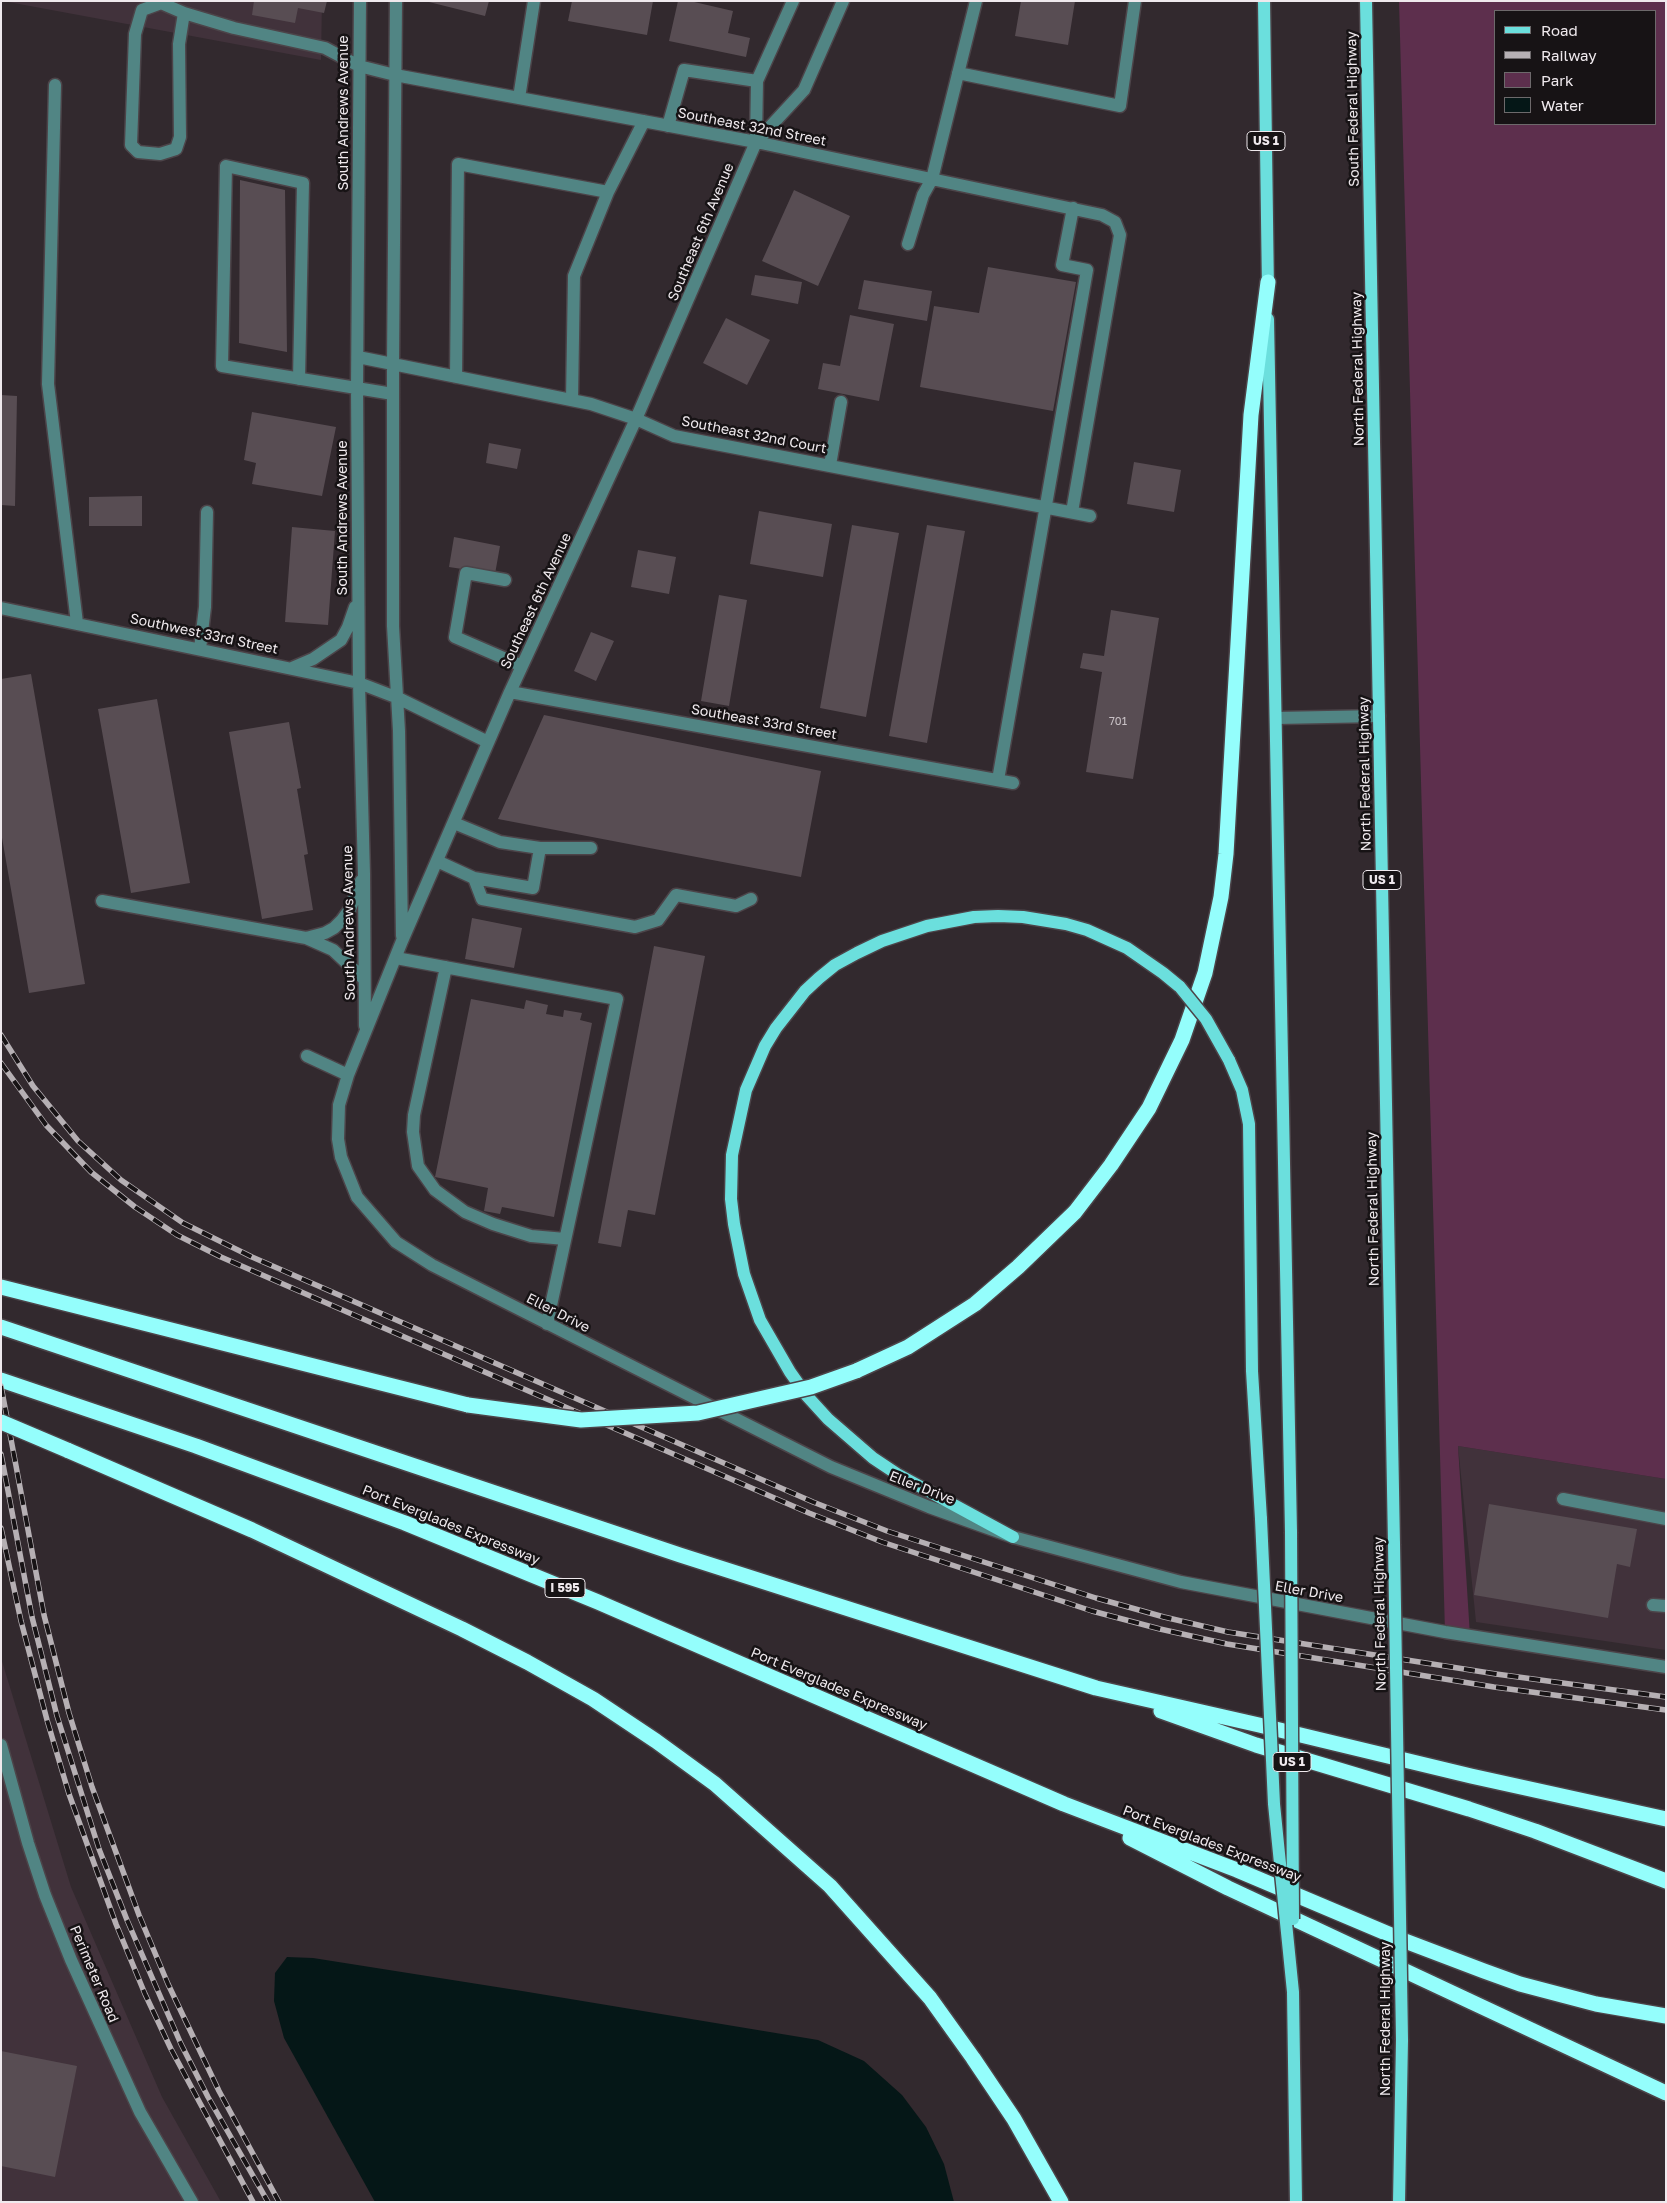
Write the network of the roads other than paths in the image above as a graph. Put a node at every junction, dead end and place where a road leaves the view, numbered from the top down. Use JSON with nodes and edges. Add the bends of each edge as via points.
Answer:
{"nodes":[{"id":1,"x":360,"y":1,"type":"edge"},
{"id":2,"x":396,"y":1,"type":"edge"},
{"id":3,"x":534,"y":1,"type":"edge"},
{"id":4,"x":793,"y":1,"type":"edge"},
{"id":5,"x":843,"y":1,"type":"edge"},
{"id":6,"x":976,"y":1,"type":"edge"},
{"id":7,"x":1135,"y":1,"type":"edge"},
{"id":8,"x":1264,"y":1,"type":"edge"},
{"id":9,"x":1366,"y":1,"type":"edge"},
{"id":10,"x":162,"y":2,"type":"edge"},
{"id":11,"x":184,"y":13,"type":"junction"},
{"id":12,"x":359,"y":66,"type":"junction"},
{"id":13,"x":958,"y":73,"type":"junction"},
{"id":14,"x":395,"y":75,"type":"junction"},
{"id":15,"x":757,"y":81,"type":"junction"},
{"id":16,"x":55,"y":86,"type":"dead end"},
{"id":17,"x":519,"y":98,"type":"junction"},
{"id":18,"x":644,"y":121,"type":"junction"},
{"id":19,"x":668,"y":126,"type":"junction"},
{"id":20,"x":756,"y":142,"type":"junction"},
{"id":21,"x":932,"y":179,"type":"junction"},
{"id":22,"x":608,"y":192,"type":"junction"},
{"id":23,"x":1073,"y":208,"type":"junction"},
{"id":24,"x":1370,"y":216,"type":"joint"},
{"id":25,"x":908,"y":244,"type":"dead end"},
{"id":26,"x":1268,"y":282,"type":"junction"},
{"id":27,"x":358,"y":357,"type":"junction"},
{"id":28,"x":393,"y":364,"type":"junction"},
{"id":29,"x":456,"y":377,"type":"junction"},
{"id":30,"x":299,"y":379,"type":"junction"},
{"id":31,"x":357,"y":388,"type":"junction"},
{"id":32,"x":393,"y":394,"type":"junction"},
{"id":33,"x":572,"y":400,"type":"junction"},
{"id":34,"x":841,"y":402,"type":"dead end"},
{"id":35,"x":636,"y":419,"type":"junction"},
{"id":36,"x":830,"y":465,"type":"junction"},
{"id":37,"x":1045,"y":507,"type":"junction"},
{"id":38,"x":207,"y":512,"type":"dead end"},
{"id":39,"x":1072,"y":512,"type":"junction"},
{"id":40,"x":1090,"y":516,"type":"dead end"},
{"id":41,"x":505,"y":580,"type":"dead end"},
{"id":42,"x":359,"y":595,"type":"junction"},
{"id":43,"x":1,"y":608,"type":"edge"},
{"id":44,"x":77,"y":623,"type":"junction"},
{"id":45,"x":200,"y":649,"type":"junction"},
{"id":46,"x":522,"y":666,"type":"junction"},
{"id":47,"x":292,"y":668,"type":"junction"},
{"id":48,"x":359,"y":683,"type":"junction"},
{"id":49,"x":510,"y":692,"type":"junction"},
{"id":50,"x":398,"y":698,"type":"junction"},
{"id":51,"x":1379,"y":716,"type":"junction"},
{"id":52,"x":1276,"y":718,"type":"junction"},
{"id":53,"x":488,"y":742,"type":"junction"},
{"id":54,"x":998,"y":780,"type":"junction"},
{"id":55,"x":1013,"y":783,"type":"dead end"},
{"id":56,"x":454,"y":823,"type":"junction"},
{"id":57,"x":540,"y":848,"type":"junction"},
{"id":58,"x":590,"y":848,"type":"dead end"},
{"id":59,"x":437,"y":862,"type":"junction"},
{"id":60,"x":364,"y":874,"type":"junction"},
{"id":61,"x":474,"y":878,"type":"junction"},
{"id":62,"x":751,"y":899,"type":"dead end"},
{"id":63,"x":102,"y":902,"type":"dead end"},
{"id":64,"x":306,"y":938,"type":"junction"},
{"id":65,"x":402,"y":941,"type":"junction"},
{"id":66,"x":396,"y":958,"type":"junction"},
{"id":67,"x":446,"y":967,"type":"junction"},
{"id":68,"x":364,"y":979,"type":"junction"},
{"id":69,"x":365,"y":1034,"type":"junction"},
{"id":70,"x":307,"y":1056,"type":"dead end"},
{"id":71,"x":348,"y":1075,"type":"junction"},
{"id":72,"x":564,"y":1239,"type":"junction"},
{"id":73,"x":1,"y":1287,"type":"edge"},
{"id":74,"x":547,"y":1324,"type":"junction"},
{"id":75,"x":1,"y":1326,"type":"edge"},
{"id":76,"x":1,"y":1380,"type":"edge"},
{"id":77,"x":1,"y":1422,"type":"edge"},
{"id":78,"x":1563,"y":1499,"type":"dead end"},
{"id":79,"x":1666,"y":1519,"type":"edge"},
{"id":80,"x":1013,"y":1537,"type":"junction"},
{"id":81,"x":1666,"y":1667,"type":"edge"},
{"id":82,"x":1096,"y":1688,"type":"junction"},
{"id":83,"x":1,"y":1745,"type":"edge"},
{"id":84,"x":1064,"y":1804,"type":"junction"},
{"id":85,"x":1666,"y":1819,"type":"edge"},
{"id":86,"x":1666,"y":1881,"type":"edge"},
{"id":87,"x":1293,"y":1992,"type":"junction"},
{"id":88,"x":1666,"y":2016,"type":"edge"},
{"id":89,"x":1666,"y":2093,"type":"edge"},
{"id":90,"x":192,"y":2202,"type":"edge"},
{"id":91,"x":1060,"y":2202,"type":"edge"},
{"id":92,"x":1296,"y":2202,"type":"edge"},
{"id":93,"x":1399,"y":2202,"type":"edge"}],
"edges":[{"from":1,"to":12,"type":"street","name":"South Andrews Avenue"},
{"from":2,"to":14,"type":"street"},
{"from":3,"to":17,"type":"street"},
{"from":4,"to":15,"type":"street","name":"Southeast 6th Avenue"},
{"from":5,"to":20,"type":"street","name":"Southeast 6th Avenue","via":[[804,90]]},
{"from":6,"to":13,"type":"street"},
{"from":7,"to":13,"type":"street","via":[[1120,106]]},
{"from":8,"to":26,"type":"main road","number":"US 1"},
{"from":9,"to":24,"type":"main road","name":"South Federal Highway","number":"US 1"},
{"from":10,"to":11,"type":"street","name":"Southeast 32nd Street"},
{"from":10,"to":11,"type":"street","via":[[142,10],[135,34],[131,145],[138,152],[160,154],[176,149],[180,137],[179,44]]},
{"from":11,"to":12,"type":"street","name":"Southeast 32nd Street","via":[[234,28],[325,48]]},
{"from":12,"to":14,"type":"street","name":"Southeast 32nd Street"},
{"from":12,"to":27,"type":"street","name":"South Andrews Avenue"},
{"from":13,"to":21,"type":"street"},
{"from":14,"to":17,"type":"street","name":"Southeast 32nd Street"},
{"from":14,"to":28,"type":"street"},
{"from":15,"to":19,"type":"street","via":[[684,70]]},
{"from":15,"to":20,"type":"street","name":"Southeast 6th Avenue"},
{"from":16,"to":44,"type":"street","via":[[48,384]]},
{"from":17,"to":18,"type":"street","name":"Southeast 32nd Street"},
{"from":18,"to":19,"type":"street","name":"Southeast 32nd Street"},
{"from":18,"to":22,"type":"street"},
{"from":19,"to":20,"type":"street","name":"Southeast 32nd Street"},
{"from":20,"to":21,"type":"street","name":"Southeast 32nd Street"},
{"from":20,"to":35,"type":"street","name":"Southeast 6th Avenue"},
{"from":21,"to":23,"type":"street","name":"Southeast 32nd Street"},
{"from":21,"to":25,"type":"street","via":[[923,195]]},
{"from":22,"to":29,"type":"street","via":[[458,164]]},
{"from":22,"to":33,"type":"street","via":[[574,276]]},
{"from":23,"to":37,"type":"street","via":[[1062,265],[1088,270]]},
{"from":23,"to":39,"type":"street","name":"Southeast 32nd Street","via":[[1102,214],[1115,222],[1120,235]]},
{"from":24,"to":51,"type":"main road","name":"North Federal Highway","number":"US 1"},
{"from":26,"to":52,"type":"main road","number":"US 1"},
{"from":26,"to":73,"type":"highway","bridge":true,"via":[[1250,415],[1222,897],[1204,973],[1182,1040],[1150,1108],[1111,1165],[1075,1212],[1018,1268],[975,1304],[908,1347],[811,1388],[698,1413],[581,1420],[468,1404]]},
{"from":27,"to":28,"type":"street","name":"Southeast 32nd Court"},
{"from":27,"to":31,"type":"street","name":"South Andrews Avenue"},
{"from":28,"to":29,"type":"street","name":"Southeast 32nd Court"},
{"from":28,"to":32,"type":"street"},
{"from":29,"to":33,"type":"street","name":"Southeast 32nd Court"},
{"from":30,"to":30,"type":"street","via":[[222,366],[226,166],[303,184]]},
{"from":30,"to":31,"type":"street"},
{"from":31,"to":32,"type":"street"},
{"from":31,"to":42,"type":"street","name":"South Andrews Avenue"},
{"from":32,"to":50,"type":"street","via":[[393,626]]},
{"from":33,"to":35,"type":"street","name":"Southeast 32nd Court"},
{"from":34,"to":36,"type":"street"},
{"from":35,"to":36,"type":"street","name":"Southeast 32nd Court","via":[[674,436]]},
{"from":35,"to":46,"type":"street","name":"Southeast 6th Avenue"},
{"from":36,"to":37,"type":"street","name":"Southeast 32nd Court"},
{"from":37,"to":39,"type":"street","name":"Southeast 32nd Court"},
{"from":37,"to":54,"type":"street"},
{"from":38,"to":45,"type":"street","via":[[205,607]]},
{"from":39,"to":40,"type":"street","name":"Southeast 32nd Court"},
{"from":41,"to":46,"type":"street","via":[[466,573],[455,637]]},
{"from":42,"to":47,"type":"street","via":[[341,640],[313,659]]},
{"from":42,"to":48,"type":"street","name":"South Andrews Avenue"},
{"from":43,"to":44,"type":"street","name":"Southwest 33rd Street"},
{"from":44,"to":45,"type":"street","name":"Southwest 33rd Street"},
{"from":45,"to":47,"type":"street","name":"Southwest 33rd Street"},
{"from":46,"to":49,"type":"street","name":"Southeast 6th Avenue"},
{"from":47,"to":48,"type":"street","name":"Southwest 33rd Street"},
{"from":48,"to":50,"type":"street","name":"Southwest 33rd Street"},
{"from":48,"to":60,"type":"street","name":"South Andrews Avenue"},
{"from":49,"to":53,"type":"street","name":"Southeast 6th Avenue"},
{"from":49,"to":54,"type":"street","name":"Southeast 33rd Street"},
{"from":50,"to":53,"type":"street","name":"Southwest 33rd Street"},
{"from":50,"to":65,"type":"street"},
{"from":51,"to":52,"type":"street"},
{"from":51,"to":93,"type":"main road","name":"North Federal Highway","number":"US 1","bridge":true,"via":[[1402,2040]]},
{"from":52,"to":87,"type":"main road","number":"US 1","bridge":true,"via":[[1291,1532]]},
{"from":53,"to":56,"type":"street","name":"Southeast 6th Avenue"},
{"from":54,"to":55,"type":"street","name":"Southeast 33rd Street"},
{"from":56,"to":57,"type":"street","via":[[500,842]]},
{"from":56,"to":59,"type":"street","name":"Southeast 6th Avenue"},
{"from":57,"to":58,"type":"street"},
{"from":57,"to":61,"type":"street","via":[[533,888]]},
{"from":59,"to":61,"type":"street"},
{"from":59,"to":65,"type":"street","name":"Southeast 6th Avenue"},
{"from":60,"to":64,"type":"street","via":[[342,920],[325,933]]},
{"from":60,"to":68,"type":"street","name":"South Andrews Avenue"},
{"from":61,"to":62,"type":"street","via":[[482,899],[635,927],[658,920],[676,895],[736,906]]},
{"from":63,"to":64,"type":"street"},
{"from":64,"to":68,"type":"street","via":[[333,950]]},
{"from":65,"to":66,"type":"street","name":"Southeast 6th Avenue"},
{"from":66,"to":67,"type":"street"},
{"from":66,"to":69,"type":"street","name":"Southeast 6th Avenue"},
{"from":67,"to":72,"type":"street","via":[[414,1115],[418,1166],[435,1190],[465,1212],[531,1236]]},
{"from":67,"to":72,"type":"street","via":[[617,999]]},
{"from":68,"to":69,"type":"street","name":"South Andrews Avenue"},
{"from":69,"to":71,"type":"street","name":"Southeast 6th Avenue"},
{"from":70,"to":71,"type":"street"},
{"from":71,"to":74,"type":"street","name":"Eller Drive","via":[[339,1105],[338,1139],[347,1176],[357,1197],[396,1242],[412,1253]]},
{"from":72,"to":74,"type":"street"},
{"from":74,"to":80,"type":"street","name":"Eller Drive","via":[[831,1467],[930,1508]]},
{"from":75,"to":82,"type":"highway","via":[[671,1552]]},
{"from":76,"to":84,"type":"highway","name":"Port Everglades Expressway","number":"I 595","via":[[264,1470],[460,1545]]},
{"from":77,"to":91,"type":"highway","bridge":true,"via":[[252,1530],[444,1620],[527,1662],[656,1740],[715,1784],[830,1886],[930,1998],[1014,2119]]},
{"from":78,"to":79,"type":"street"},
{"from":80,"to":81,"type":"street","name":"Eller Drive","via":[[1172,1580],[1236,1593],[1445,1632]]},
{"from":80,"to":87,"type":"main road","bridge":true,"via":[[872,1458],[807,1396],[760,1320],[751,1297],[731,1198],[732,1155],[746,1090],[765,1046],[800,996],[835,965],[889,938],[927,926],[974,917],[1023,917],[1066,924],[1127,948],[1180,987],[1206,1019],[1242,1090],[1249,1124],[1252,1371],[1274,1804]]},
{"from":82,"to":85,"type":"highway"},
{"from":82,"to":86,"type":"highway","via":[[1256,1745],[1479,1812]]},
{"from":83,"to":90,"type":"street","name":"Perimeter Road","via":[[28,1843],[71,1960],[140,2112]]},
{"from":84,"to":88,"type":"highway","name":"Port Everglades Expressway","via":[[1520,1984],[1596,2004]]},
{"from":84,"to":89,"type":"highway","via":[[1228,1888]]},
{"from":87,"to":92,"type":"main road","number":"US 1"}]}
